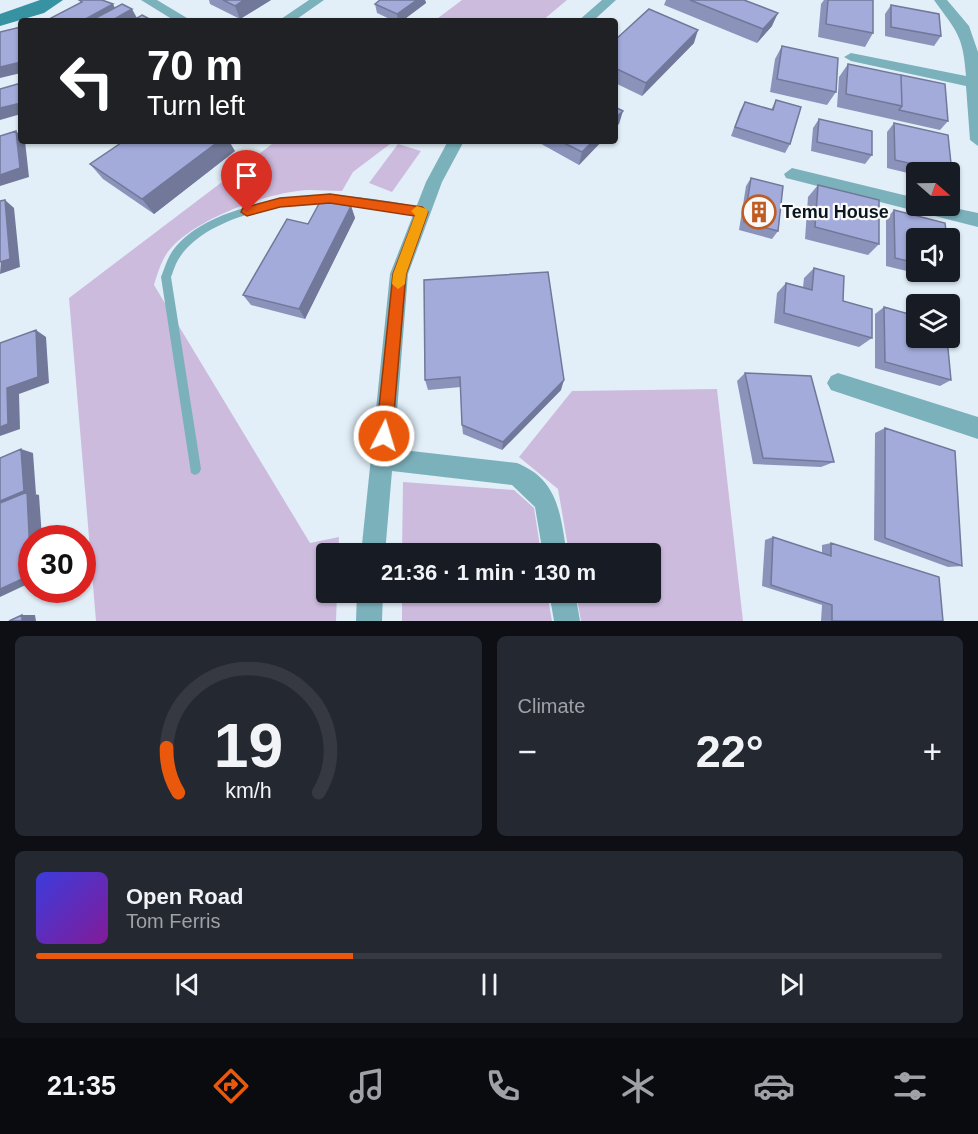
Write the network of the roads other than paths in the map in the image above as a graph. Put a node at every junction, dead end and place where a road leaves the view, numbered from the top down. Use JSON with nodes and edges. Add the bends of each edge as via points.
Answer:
{"nodes":[{"id":1,"x":54,"y":0,"type":"edge"},
{"id":2,"x":147,"y":0,"type":"edge"},
{"id":3,"x":318,"y":0,"type":"edge"},
{"id":4,"x":610,"y":0,"type":"edge"},
{"id":5,"x":940,"y":0,"type":"edge"},
{"id":6,"x":180,"y":18,"type":"edge"},
{"id":7,"x":290,"y":18,"type":"edge"},
{"id":8,"x":589,"y":18,"type":"edge"},
{"id":9,"x":0,"y":20,"type":"edge"},
{"id":10,"x":851,"y":57,"type":"dead end"},
{"id":11,"x":974,"y":83,"type":"junction"},
{"id":12,"x":978,"y":140,"type":"edge"},
{"id":13,"x":454,"y":144,"type":"edge"},
{"id":14,"x":792,"y":174,"type":"dead end"},
{"id":15,"x":906,"y":202,"type":"edge"},
{"id":16,"x":422,"y":212,"type":"junction"},
{"id":17,"x":960,"y":216,"type":"edge"},
{"id":18,"x":978,"y":220,"type":"edge"},
{"id":19,"x":837,"y":383,"type":"dead end"},
{"id":20,"x":978,"y":428,"type":"edge"},
{"id":21,"x":382,"y":459,"type":"junction"},
{"id":22,"x":195,"y":469,"type":"dead end"},
{"id":23,"x":374,"y":543,"type":"edge"},
{"id":24,"x":553,"y":543,"type":"edge"},
{"id":25,"x":370,"y":603,"type":"edge"},
{"id":26,"x":564,"y":603,"type":"edge"},
{"id":27,"x":369,"y":621,"type":"edge"},
{"id":28,"x":567,"y":621,"type":"edge"}],
"edges":[{"from":1,"to":9,"type":"street"},
{"from":2,"to":6,"type":"street"},
{"from":3,"to":7,"type":"street"},
{"from":4,"to":8,"type":"street"},
{"from":5,"to":11,"type":"street","via":[[962,26],[971,52]]},
{"from":10,"to":11,"type":"street"},
{"from":11,"to":12,"type":"street"},
{"from":13,"to":16,"type":"street"},
{"from":14,"to":15,"type":"street"},
{"from":16,"to":21,"type":"street","via":[[399,274]]},
{"from":16,"to":22,"type":"lane","via":[[330,199],[280,202],[220,221],[173,256],[166,277]]},
{"from":17,"to":18,"type":"street"},
{"from":19,"to":20,"type":"street"},
{"from":21,"to":23,"type":"street"},
{"from":21,"to":24,"type":"street","via":[[517,474],[546,501]]},
{"from":25,"to":27,"type":"street"},
{"from":26,"to":28,"type":"street"}]}
